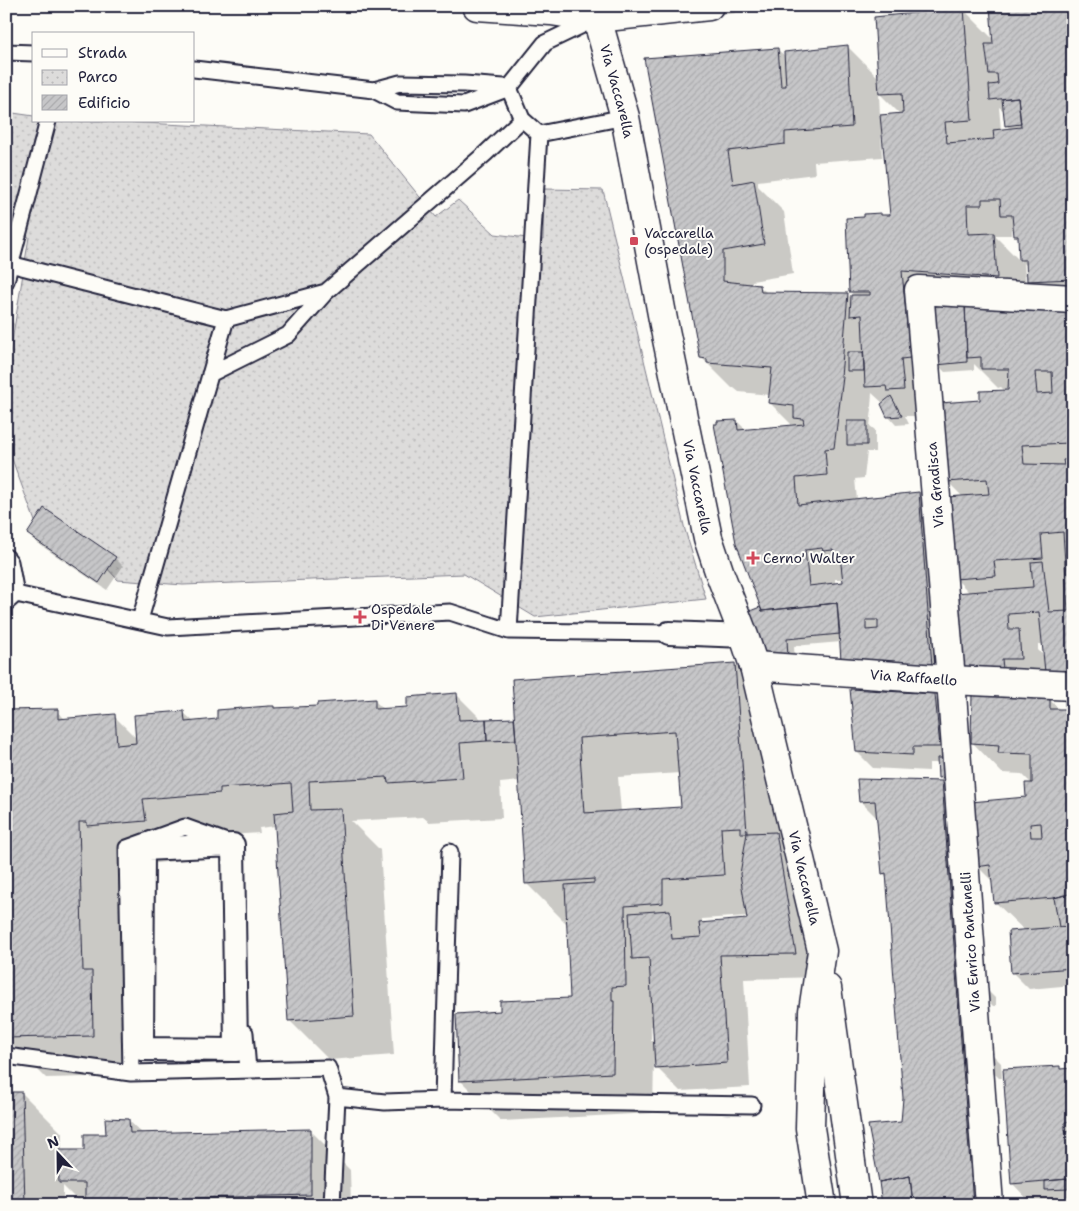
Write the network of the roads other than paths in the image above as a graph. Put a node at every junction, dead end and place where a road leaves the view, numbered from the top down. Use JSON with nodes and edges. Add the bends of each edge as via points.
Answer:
{"nodes":[{"id":1,"x":478,"y":6,"type":"edge"},
{"id":2,"x":709,"y":6,"type":"edge"},
{"id":3,"x":598,"y":12,"type":"edge"},
{"id":4,"x":6,"y":52,"type":"edge"},
{"id":5,"x":32,"y":53,"type":"edge"},
{"id":6,"x":195,"y":69,"type":"edge"},
{"id":7,"x":509,"y":88,"type":"junction"},
{"id":8,"x":374,"y":90,"type":"junction"},
{"id":9,"x":625,"y":117,"type":"junction"},
{"id":10,"x":522,"y":119,"type":"junction"},
{"id":11,"x":48,"y":122,"type":"edge"},
{"id":12,"x":539,"y":134,"type":"junction"},
{"id":13,"x":10,"y":264,"type":"junction"},
{"id":14,"x":6,"y":281,"type":"edge"},
{"id":15,"x":326,"y":292,"type":"junction"},
{"id":16,"x":1073,"y":299,"type":"edge"},
{"id":17,"x":226,"y":319,"type":"junction"},
{"id":18,"x":210,"y":374,"type":"junction"},
{"id":19,"x":6,"y":558,"type":"edge"},
{"id":20,"x":11,"y":598,"type":"edge"},
{"id":21,"x":140,"y":620,"type":"junction"},
{"id":22,"x":509,"y":631,"type":"junction"},
{"id":23,"x":669,"y":633,"type":"joint"},
{"id":24,"x":744,"y":636,"type":"junction"},
{"id":25,"x":754,"y":666,"type":"junction"},
{"id":26,"x":951,"y":680,"type":"junction"},
{"id":27,"x":1073,"y":686,"type":"edge"},
{"id":28,"x":233,"y":845,"type":"junction"},
{"id":29,"x":450,"y":852,"type":"dead end"},
{"id":30,"x":822,"y":951,"type":"junction"},
{"id":31,"x":6,"y":1056,"type":"edge"},
{"id":32,"x":248,"y":1070,"type":"junction"},
{"id":33,"x":131,"y":1073,"type":"junction"},
{"id":34,"x":337,"y":1097,"type":"junction"},
{"id":35,"x":443,"y":1100,"type":"junction"},
{"id":36,"x":752,"y":1105,"type":"dead end"},
{"id":37,"x":332,"y":1205,"type":"edge"},
{"id":38,"x":822,"y":1205,"type":"edge"},
{"id":39,"x":857,"y":1205,"type":"edge"},
{"id":40,"x":989,"y":1205,"type":"edge"}],
"edges":[{"from":1,"to":3,"type":"street"},
{"from":2,"to":3,"type":"street"},
{"from":3,"to":7,"type":"lane","via":[[545,43]]},
{"from":3,"to":9,"type":"street","name":"Via Vaccarella"},
{"from":4,"to":5,"type":"lane"},
{"from":6,"to":8,"type":"lane"},
{"from":7,"to":8,"type":"lane","via":[[400,83]]},
{"from":7,"to":8,"type":"lane","via":[[464,105],[397,102]]},
{"from":7,"to":10,"type":"lane"},
{"from":9,"to":12,"type":"lane"},
{"from":9,"to":24,"type":"street","name":"Via Vaccarella","via":[[708,538]]},
{"from":10,"to":12,"type":"lane"},
{"from":10,"to":15,"type":"lane"},
{"from":11,"to":13,"type":"lane"},
{"from":12,"to":22,"type":"lane"},
{"from":13,"to":14,"type":"lane"},
{"from":13,"to":17,"type":"lane"},
{"from":15,"to":17,"type":"lane"},
{"from":15,"to":18,"type":"lane","via":[[288,335]]},
{"from":16,"to":26,"type":"street","name":"Via Gradisca","via":[[919,290]]},
{"from":17,"to":18,"type":"lane"},
{"from":18,"to":21,"type":"lane"},
{"from":19,"to":20,"type":"lane","via":[[10,562]]},
{"from":20,"to":21,"type":"lane"},
{"from":21,"to":22,"type":"lane","via":[[168,626],[450,612]]},
{"from":22,"to":23,"type":"lane"},
{"from":23,"to":24,"type":"street"},
{"from":24,"to":25,"type":"street","name":"Via Vaccarella"},
{"from":25,"to":26,"type":"street","name":"Via Raffaello"},
{"from":25,"to":30,"type":"street","name":"Via Vaccarella"},
{"from":26,"to":27,"type":"street","name":"Via Raffaello"},
{"from":26,"to":40,"type":"street","name":"Via Enrico Pantanelli"},
{"from":28,"to":28,"type":"street","via":[[236,1050],[142,1048],[143,849]]},
{"from":28,"to":32,"type":"lane"},
{"from":28,"to":33,"type":"lane","via":[[185,827],[126,848]]},
{"from":29,"to":35,"type":"lane"},
{"from":30,"to":38,"type":"street","name":"Via Vaccarella","via":[[813,1011],[810,1128]]},
{"from":30,"to":39,"type":"street","name":"Via Vaccarella"},
{"from":31,"to":33,"type":"lane"},
{"from":32,"to":33,"type":"lane"},
{"from":32,"to":34,"type":"lane","via":[[328,1068]]},
{"from":34,"to":35,"type":"lane","via":[[385,1102]]},
{"from":34,"to":37,"type":"lane"},
{"from":35,"to":36,"type":"lane"}]}
